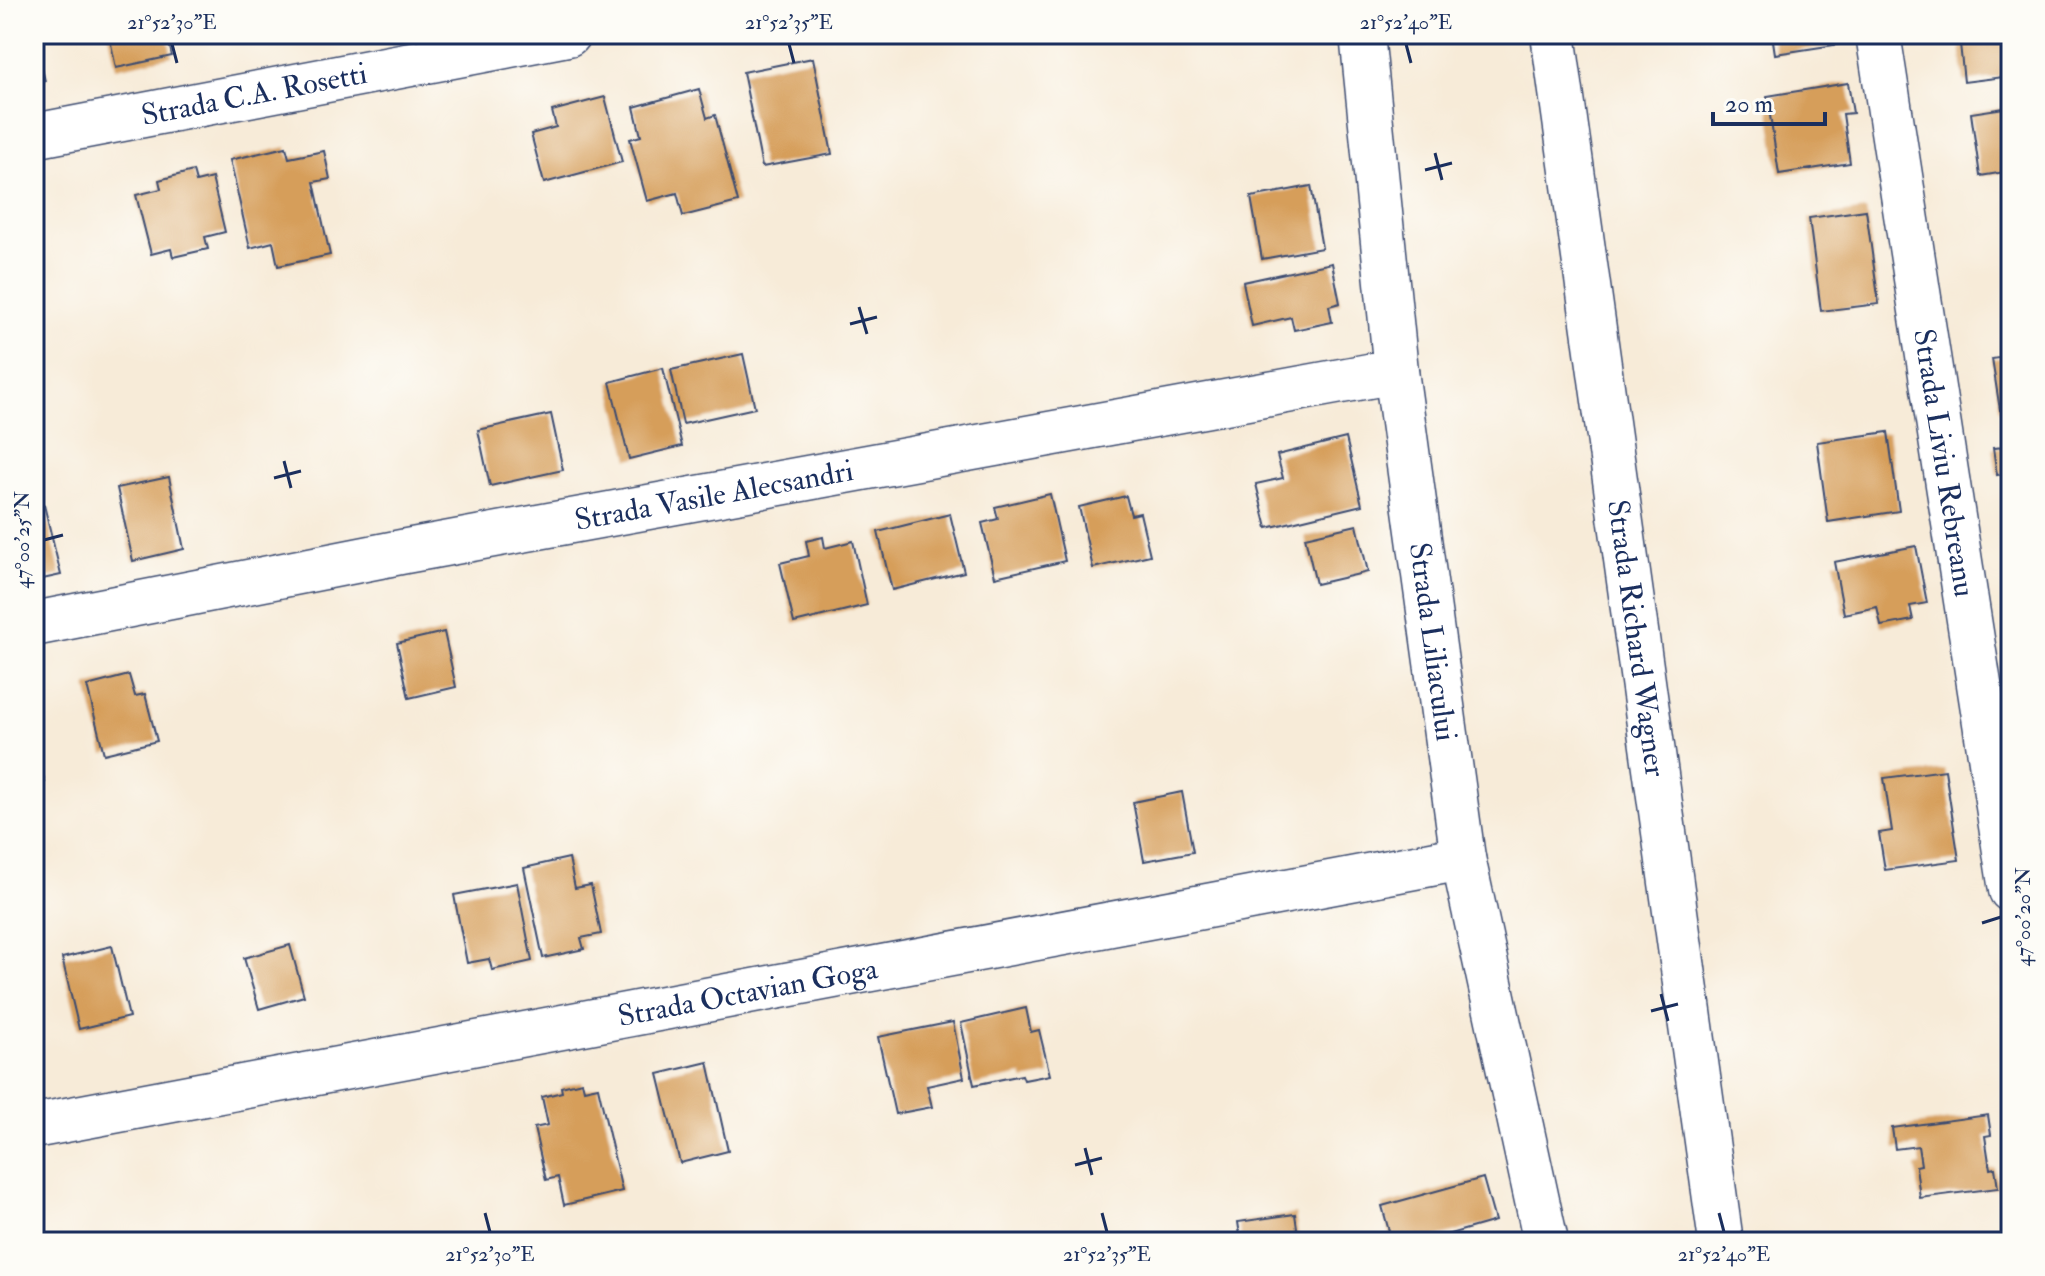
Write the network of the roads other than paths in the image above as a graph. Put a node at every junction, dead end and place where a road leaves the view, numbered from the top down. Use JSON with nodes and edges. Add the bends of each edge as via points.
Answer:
{"nodes":[{"id":1,"x":568,"y":34,"type":"edge"},
{"id":2,"x":1362,"y":34,"type":"edge"},
{"id":3,"x":1553,"y":34,"type":"edge"},
{"id":4,"x":1878,"y":34,"type":"edge"},
{"id":5,"x":34,"y":136,"type":"edge"},
{"id":6,"x":1396,"y":371,"type":"junction"},
{"id":7,"x":34,"y":624,"type":"edge"},
{"id":8,"x":1463,"y":858,"type":"junction"},
{"id":9,"x":2011,"y":890,"type":"edge"},
{"id":10,"x":34,"y":1126,"type":"edge"},
{"id":11,"x":1546,"y":1242,"type":"edge"},
{"id":12,"x":1721,"y":1242,"type":"edge"}],
"edges":[{"from":1,"to":5,"type":"street","name":"Strada C.A. Rosetti"},
{"from":2,"to":6,"type":"street","name":"Strada Liliacului"},
{"from":3,"to":12,"type":"street","name":"Strada Richard Wagner"},
{"from":4,"to":9,"type":"street","name":"Strada Liviu Rebreanu"},
{"from":6,"to":7,"type":"street","name":"Strada Vasile Alecsandri"},
{"from":6,"to":8,"type":"street","name":"Strada Liliacului"},
{"from":8,"to":10,"type":"street","name":"Strada Octavian Goga"},
{"from":8,"to":11,"type":"street","name":"Strada Liliacului"}]}
